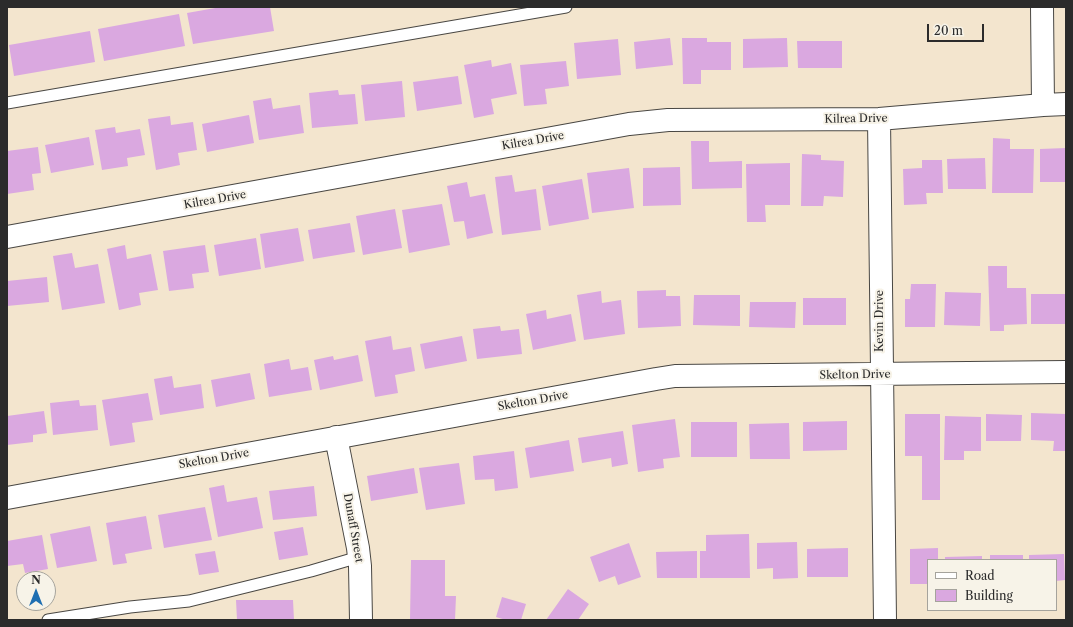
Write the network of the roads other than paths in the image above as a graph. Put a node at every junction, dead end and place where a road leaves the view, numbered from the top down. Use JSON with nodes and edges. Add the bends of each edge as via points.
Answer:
{"nodes":[{"id":1,"x":566,"y":7,"type":"edge"},
{"id":2,"x":1042,"y":7,"type":"edge"},
{"id":3,"x":7,"y":103,"type":"edge"},
{"id":4,"x":1066,"y":104,"type":"edge"},
{"id":5,"x":1043,"y":105,"type":"junction"},
{"id":6,"x":879,"y":119,"type":"junction"},
{"id":7,"x":7,"y":237,"type":"edge"},
{"id":8,"x":1066,"y":372,"type":"edge"},
{"id":9,"x":881,"y":375,"type":"junction"},
{"id":10,"x":336,"y":437,"type":"junction"},
{"id":11,"x":7,"y":498,"type":"edge"},
{"id":12,"x":359,"y":557,"type":"junction"},
{"id":13,"x":48,"y":620,"type":"edge"},
{"id":14,"x":361,"y":620,"type":"edge"},
{"id":15,"x":885,"y":620,"type":"edge"}],
"edges":[{"from":1,"to":3,"type":"lane"},
{"from":2,"to":5,"type":"street"},
{"from":4,"to":5,"type":"street","name":"Kilrea Drive"},
{"from":5,"to":6,"type":"street","name":"Kilrea Drive"},
{"from":6,"to":7,"type":"street","name":"Kilrea Drive","via":[[668,120],[629,124]]},
{"from":6,"to":9,"type":"street","name":"Kevin Drive"},
{"from":8,"to":9,"type":"street","name":"Skelton Drive"},
{"from":9,"to":10,"type":"street","name":"Skelton Drive","via":[[669,377]]},
{"from":9,"to":15,"type":"street","name":"Kevin Drive"},
{"from":10,"to":11,"type":"street","name":"Skelton Drive"},
{"from":10,"to":12,"type":"street","name":"Dunaff Street"},
{"from":12,"to":13,"type":"lane","via":[[190,601],[130,607]]},
{"from":12,"to":14,"type":"street","name":"Dunaff Street"}]}
